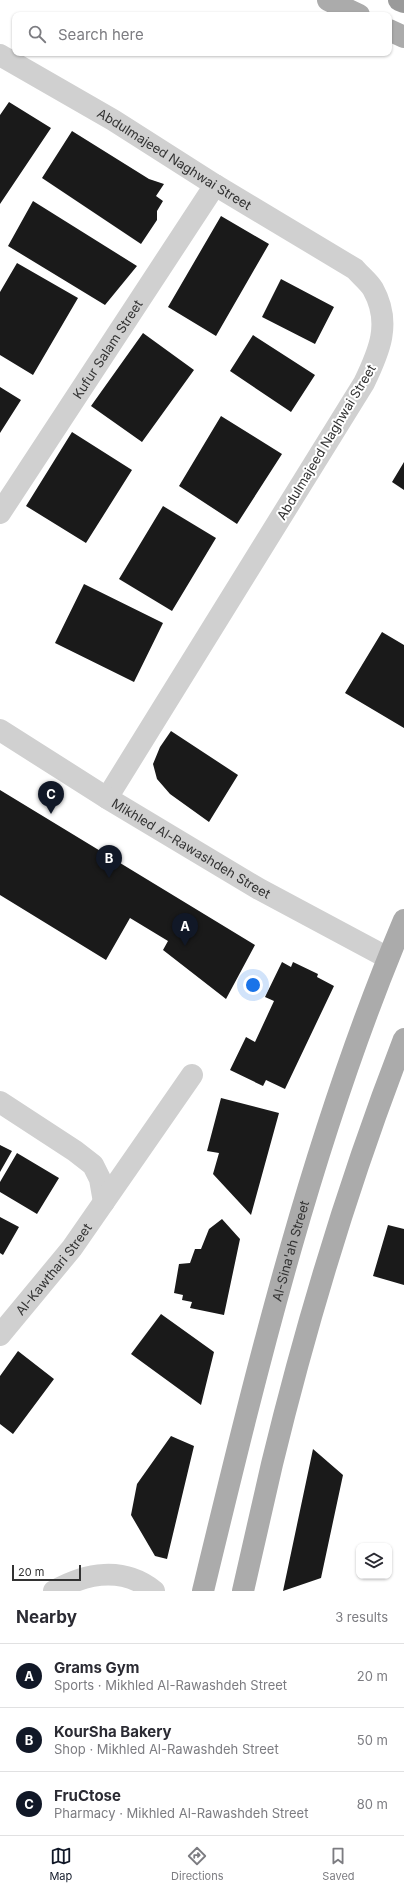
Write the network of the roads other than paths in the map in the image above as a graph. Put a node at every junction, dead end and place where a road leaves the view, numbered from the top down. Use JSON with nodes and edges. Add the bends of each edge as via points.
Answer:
{"nodes":[{"id":1,"x":328,"y":0,"type":"edge"},
{"id":2,"x":399,"y":0,"type":"edge"},
{"id":3,"x":404,"y":2,"type":"edge"},
{"id":4,"x":353,"y":12,"type":"edge"},
{"id":5,"x":1,"y":57,"type":"edge"},
{"id":6,"x":215,"y":185,"type":"junction"},
{"id":7,"x":0,"y":513,"type":"edge"},
{"id":8,"x":0,"y":730,"type":"edge"},
{"id":9,"x":107,"y":798,"type":"junction"},
{"id":10,"x":404,"y":920,"type":"edge"},
{"id":11,"x":388,"y":958,"type":"junction"},
{"id":12,"x":404,"y":1039,"type":"edge"},
{"id":13,"x":192,"y":1075,"type":"dead end"},
{"id":14,"x":0,"y":1102,"type":"edge"},
{"id":15,"x":104,"y":1202,"type":"junction"},
{"id":16,"x":0,"y":1335,"type":"edge"},
{"id":17,"x":54,"y":1591,"type":"edge"},
{"id":18,"x":154,"y":1591,"type":"edge"},
{"id":19,"x":203,"y":1591,"type":"edge"},
{"id":20,"x":243,"y":1591,"type":"edge"}],
"edges":[{"from":1,"to":4,"type":"main road"},
{"from":2,"to":3,"type":"highway"},
{"from":5,"to":6,"type":"street","name":"Abdulmajeed Naghwai Street","via":[[113,120]]},
{"from":6,"to":7,"type":"street","name":"Kufur Salam Street"},
{"from":6,"to":9,"type":"street","name":"Abdulmajeed Naghwai Street","via":[[355,269],[373,289],[382,313],[383,333],[378,354],[364,383]]},
{"from":8,"to":9,"type":"street","name":"Mikhled Al-Rawashdeh Street"},
{"from":9,"to":11,"type":"street","name":"Mikhled Al-Rawashdeh Street","via":[[259,889]]},
{"from":10,"to":11,"type":"main road","name":"Al-Sina'ah Street"},
{"from":11,"to":19,"type":"main road","name":"Al-Sina'ah Street","via":[[354,1048],[276,1301]]},
{"from":12,"to":20,"type":"main road","via":[[353,1176],[325,1268],[272,1464]]},
{"from":13,"to":15,"type":"street","name":"Al-Kawthari Street"},
{"from":14,"to":15,"type":"street","via":[[76,1150],[93,1164],[100,1179]]},
{"from":15,"to":16,"type":"street","name":"Al-Kawthari Street","via":[[72,1248]]},
{"from":17,"to":18,"type":"street","via":[[89,1576],[105,1574],[133,1579]]}]}
